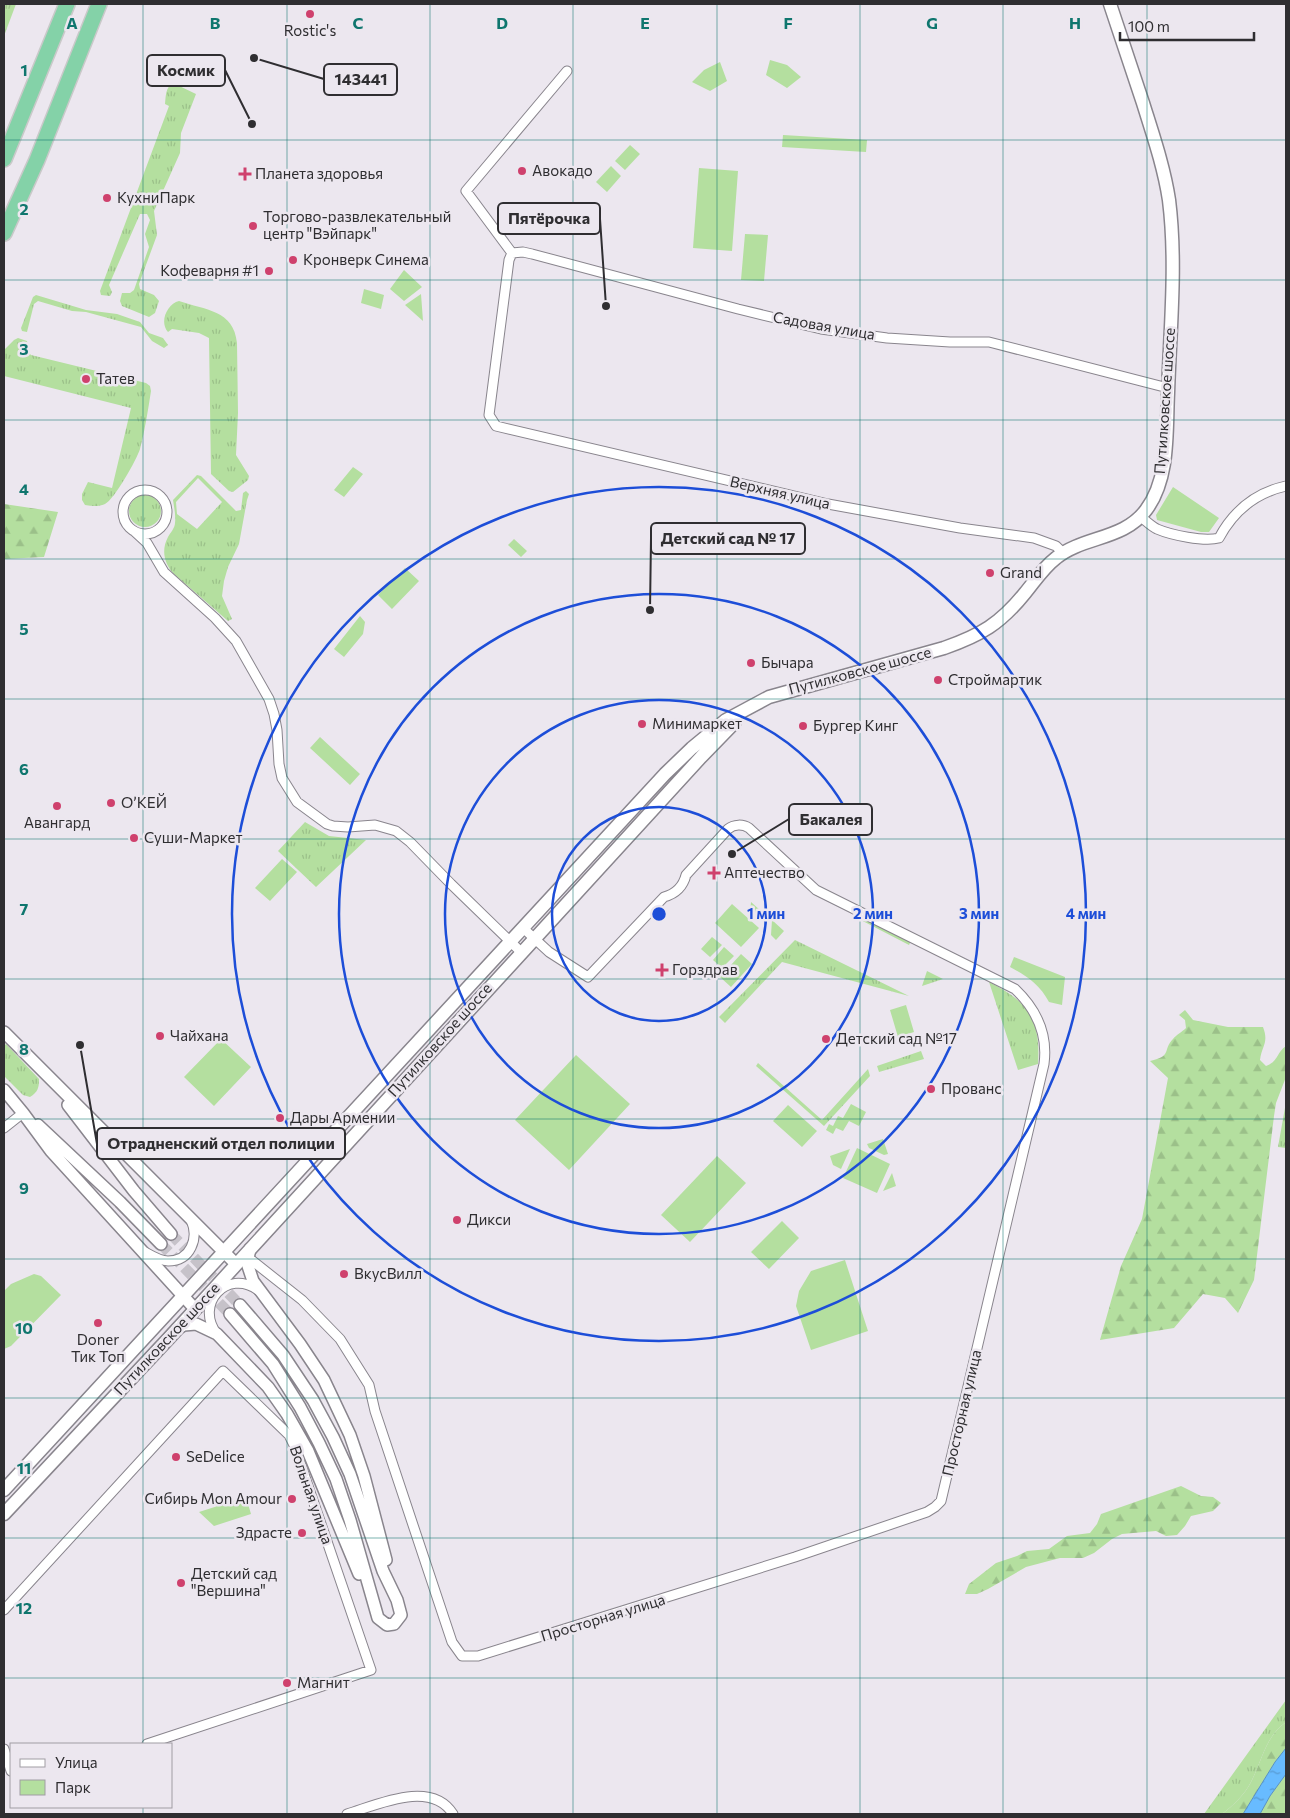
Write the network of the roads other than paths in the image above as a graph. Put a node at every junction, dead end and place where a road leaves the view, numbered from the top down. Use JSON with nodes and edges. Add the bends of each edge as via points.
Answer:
{"nodes":[{"id":1,"x":67,"y":4,"type":"edge"},
{"id":2,"x":99,"y":4,"type":"edge"},
{"id":3,"x":1110,"y":4,"type":"edge"},
{"id":4,"x":568,"y":71,"type":"dead end"},
{"id":5,"x":4,"y":159,"type":"edge"},
{"id":6,"x":4,"y":233,"type":"edge"},
{"id":7,"x":512,"y":253,"type":"junction"},
{"id":8,"x":1168,"y":388,"type":"junction"},
{"id":9,"x":1286,"y":486,"type":"edge"},
{"id":10,"x":1140,"y":517,"type":"junction"},
{"id":11,"x":158,"y":530,"type":"junction"},
{"id":12,"x":134,"y":531,"type":"junction"},
{"id":13,"x":1063,"y":553,"type":"junction"},
{"id":14,"x":156,"y":560,"type":"junction"},
{"id":15,"x":758,"y":702,"type":"junction"},
{"id":16,"x":523,"y":928,"type":"junction"},
{"id":17,"x":534,"y":938,"type":"junction"},
{"id":18,"x":510,"y":942,"type":"junction"},
{"id":19,"x":521,"y":952,"type":"junction"},
{"id":20,"x":4,"y":1032,"type":"edge"},
{"id":21,"x":43,"y":1072,"type":"junction"},
{"id":22,"x":4,"y":1090,"type":"edge"},
{"id":23,"x":20,"y":1109,"type":"junction"},
{"id":24,"x":4,"y":1128,"type":"edge"},
{"id":25,"x":191,"y":1219,"type":"junction"},
{"id":26,"x":172,"y":1234,"type":"tunnel mouth"},
{"id":27,"x":161,"y":1244,"type":"tunnel mouth"},
{"id":28,"x":143,"y":1251,"type":"junction"},
{"id":29,"x":224,"y":1252,"type":"junction"},
{"id":30,"x":245,"y":1256,"type":"junction"},
{"id":31,"x":262,"y":1293,"type":"junction"},
{"id":32,"x":183,"y":1297,"type":"junction"},
{"id":33,"x":240,"y":1305,"type":"tunnel mouth"},
{"id":34,"x":195,"y":1309,"type":"junction"},
{"id":35,"x":230,"y":1314,"type":"tunnel mouth"},
{"id":36,"x":177,"y":1329,"type":"junction"},
{"id":37,"x":218,"y":1334,"type":"junction"},
{"id":38,"x":4,"y":1490,"type":"edge"},
{"id":39,"x":4,"y":1514,"type":"edge"},
{"id":40,"x":397,"y":1600,"type":"junction"},
{"id":41,"x":4,"y":1610,"type":"edge"},
{"id":42,"x":376,"y":1615,"type":"junction"},
{"id":43,"x":150,"y":1743,"type":"edge"},
{"id":44,"x":4,"y":1749,"type":"edge"},
{"id":45,"x":10,"y":1768,"type":"edge"},
{"id":46,"x":347,"y":1814,"type":"edge"},
{"id":47,"x":453,"y":1814,"type":"edge"}],
"edges":[{"from":1,"to":5,"type":"highway"},
{"from":2,"to":6,"type":"highway","via":[[37,160]]},
{"from":3,"to":8,"type":"main road","name":"Путилковское шоссе","via":[[1156,141],[1168,199],[1172,236]]},
{"from":4,"to":7,"type":"street","via":[[466,191]]},
{"from":7,"to":8,"type":"street","name":"Садовая улица","via":[[532,254],[827,330],[887,338],[989,342]]},
{"from":7,"to":13,"type":"street","name":"Верхняя улица","via":[[489,415],[496,426],[828,504],[1034,538],[1056,546]]},
{"from":8,"to":10,"type":"main road","name":"Путилковское шоссе","via":[[1159,485]]},
{"from":9,"to":10,"type":"street","via":[[1262,494],[1242,507],[1219,538],[1213,540],[1177,535],[1155,528]]},
{"from":10,"to":13,"type":"main road","name":"Путилковское шоссе","via":[[1118,532]]},
{"from":11,"to":12,"type":"street","via":[[142,534]]},
{"from":11,"to":12,"type":"street","via":[[167,514],[164,502],[155,493],[141,491],[126,501],[124,509],[124,518]]},
{"from":11,"to":14,"type":"street","via":[[154,541]]},
{"from":12,"to":14,"type":"street","via":[[147,543]]},
{"from":13,"to":15,"type":"main road","name":"Путилковское шоссе","via":[[1045,568],[1009,612],[972,638]]},
{"from":14,"to":18,"type":"street","via":[[164,572],[215,618],[245,656],[274,714],[282,778],[297,802],[333,826],[376,824],[396,831]]},
{"from":15,"to":16,"type":"main road","name":"Путилковское шоссе","via":[[726,720],[692,748]]},
{"from":15,"to":17,"type":"main road","name":"Путилковское шоссе","via":[[730,726]]},
{"from":16,"to":17,"type":"street","name":"Просторная улица"},
{"from":16,"to":18,"type":"main road","name":"Путилковское шоссе"},
{"from":17,"to":19,"type":"main road","name":"Путилковское шоссе"},
{"from":17,"to":30,"type":"street","name":"Просторная улица","via":[[549,952],[588,977],[664,897],[674,894],[686,875],[728,829],[742,826],[816,890],[1015,990],[1033,1010],[1043,1034],[1044,1064],[941,1501],[927,1512],[795,1557],[478,1656],[462,1656],[452,1642],[368,1385],[340,1339],[302,1300]]},
{"from":18,"to":19,"type":"street"},
{"from":18,"to":29,"type":"main road","name":"Путилковское шоссе"},
{"from":19,"to":30,"type":"main road","name":"Путилковское шоссе"},
{"from":20,"to":21,"type":"street"},
{"from":21,"to":25,"type":"street"},
{"from":21,"to":26,"type":"street","via":[[134,1191]]},
{"from":22,"to":23,"type":"street"},
{"from":23,"to":24,"type":"street"},
{"from":23,"to":27,"type":"street"},
{"from":23,"to":28,"type":"street","via":[[51,1151]]},
{"from":25,"to":28,"type":"street","via":[[195,1227],[194,1244],[183,1257],[167,1261]]},
{"from":25,"to":29,"type":"street"},
{"from":28,"to":32,"type":"street"},
{"from":29,"to":30,"type":"street"},
{"from":29,"to":32,"type":"main road","name":"Путилковское шоссе"},
{"from":30,"to":31,"type":"street","via":[[250,1274]]},
{"from":30,"to":34,"type":"main road","name":"Путилковское шоссе"},
{"from":31,"to":37,"type":"street","via":[[245,1284],[232,1284],[221,1289],[212,1298],[209,1310],[210,1323]]},
{"from":31,"to":40,"type":"street","via":[[324,1380],[350,1435]]},
{"from":32,"to":34,"type":"street"},
{"from":32,"to":38,"type":"main road","name":"Путилковское шоссе"},
{"from":33,"to":40,"type":"street","via":[[283,1355],[333,1437]]},
{"from":34,"to":36,"type":"main road","name":"Путилковское шоссе"},
{"from":35,"to":42,"type":"street","via":[[273,1364],[319,1443],[350,1520]]},
{"from":36,"to":37,"type":"street","via":[[196,1324]]},
{"from":36,"to":39,"type":"main road","name":"Путилковское шоссе"},
{"from":37,"to":42,"type":"street","via":[[268,1387],[308,1451]]},
{"from":40,"to":42,"type":"street","via":[[401,1615],[397,1622],[387,1625]]},
{"from":41,"to":43,"type":"street","name":"Вольная улица","via":[[223,1371],[289,1435],[294,1445],[371,1670]]},
{"from":44,"to":45,"type":"street"},
{"from":46,"to":47,"type":"street","via":[[389,1801],[422,1796],[439,1801]]}]}
